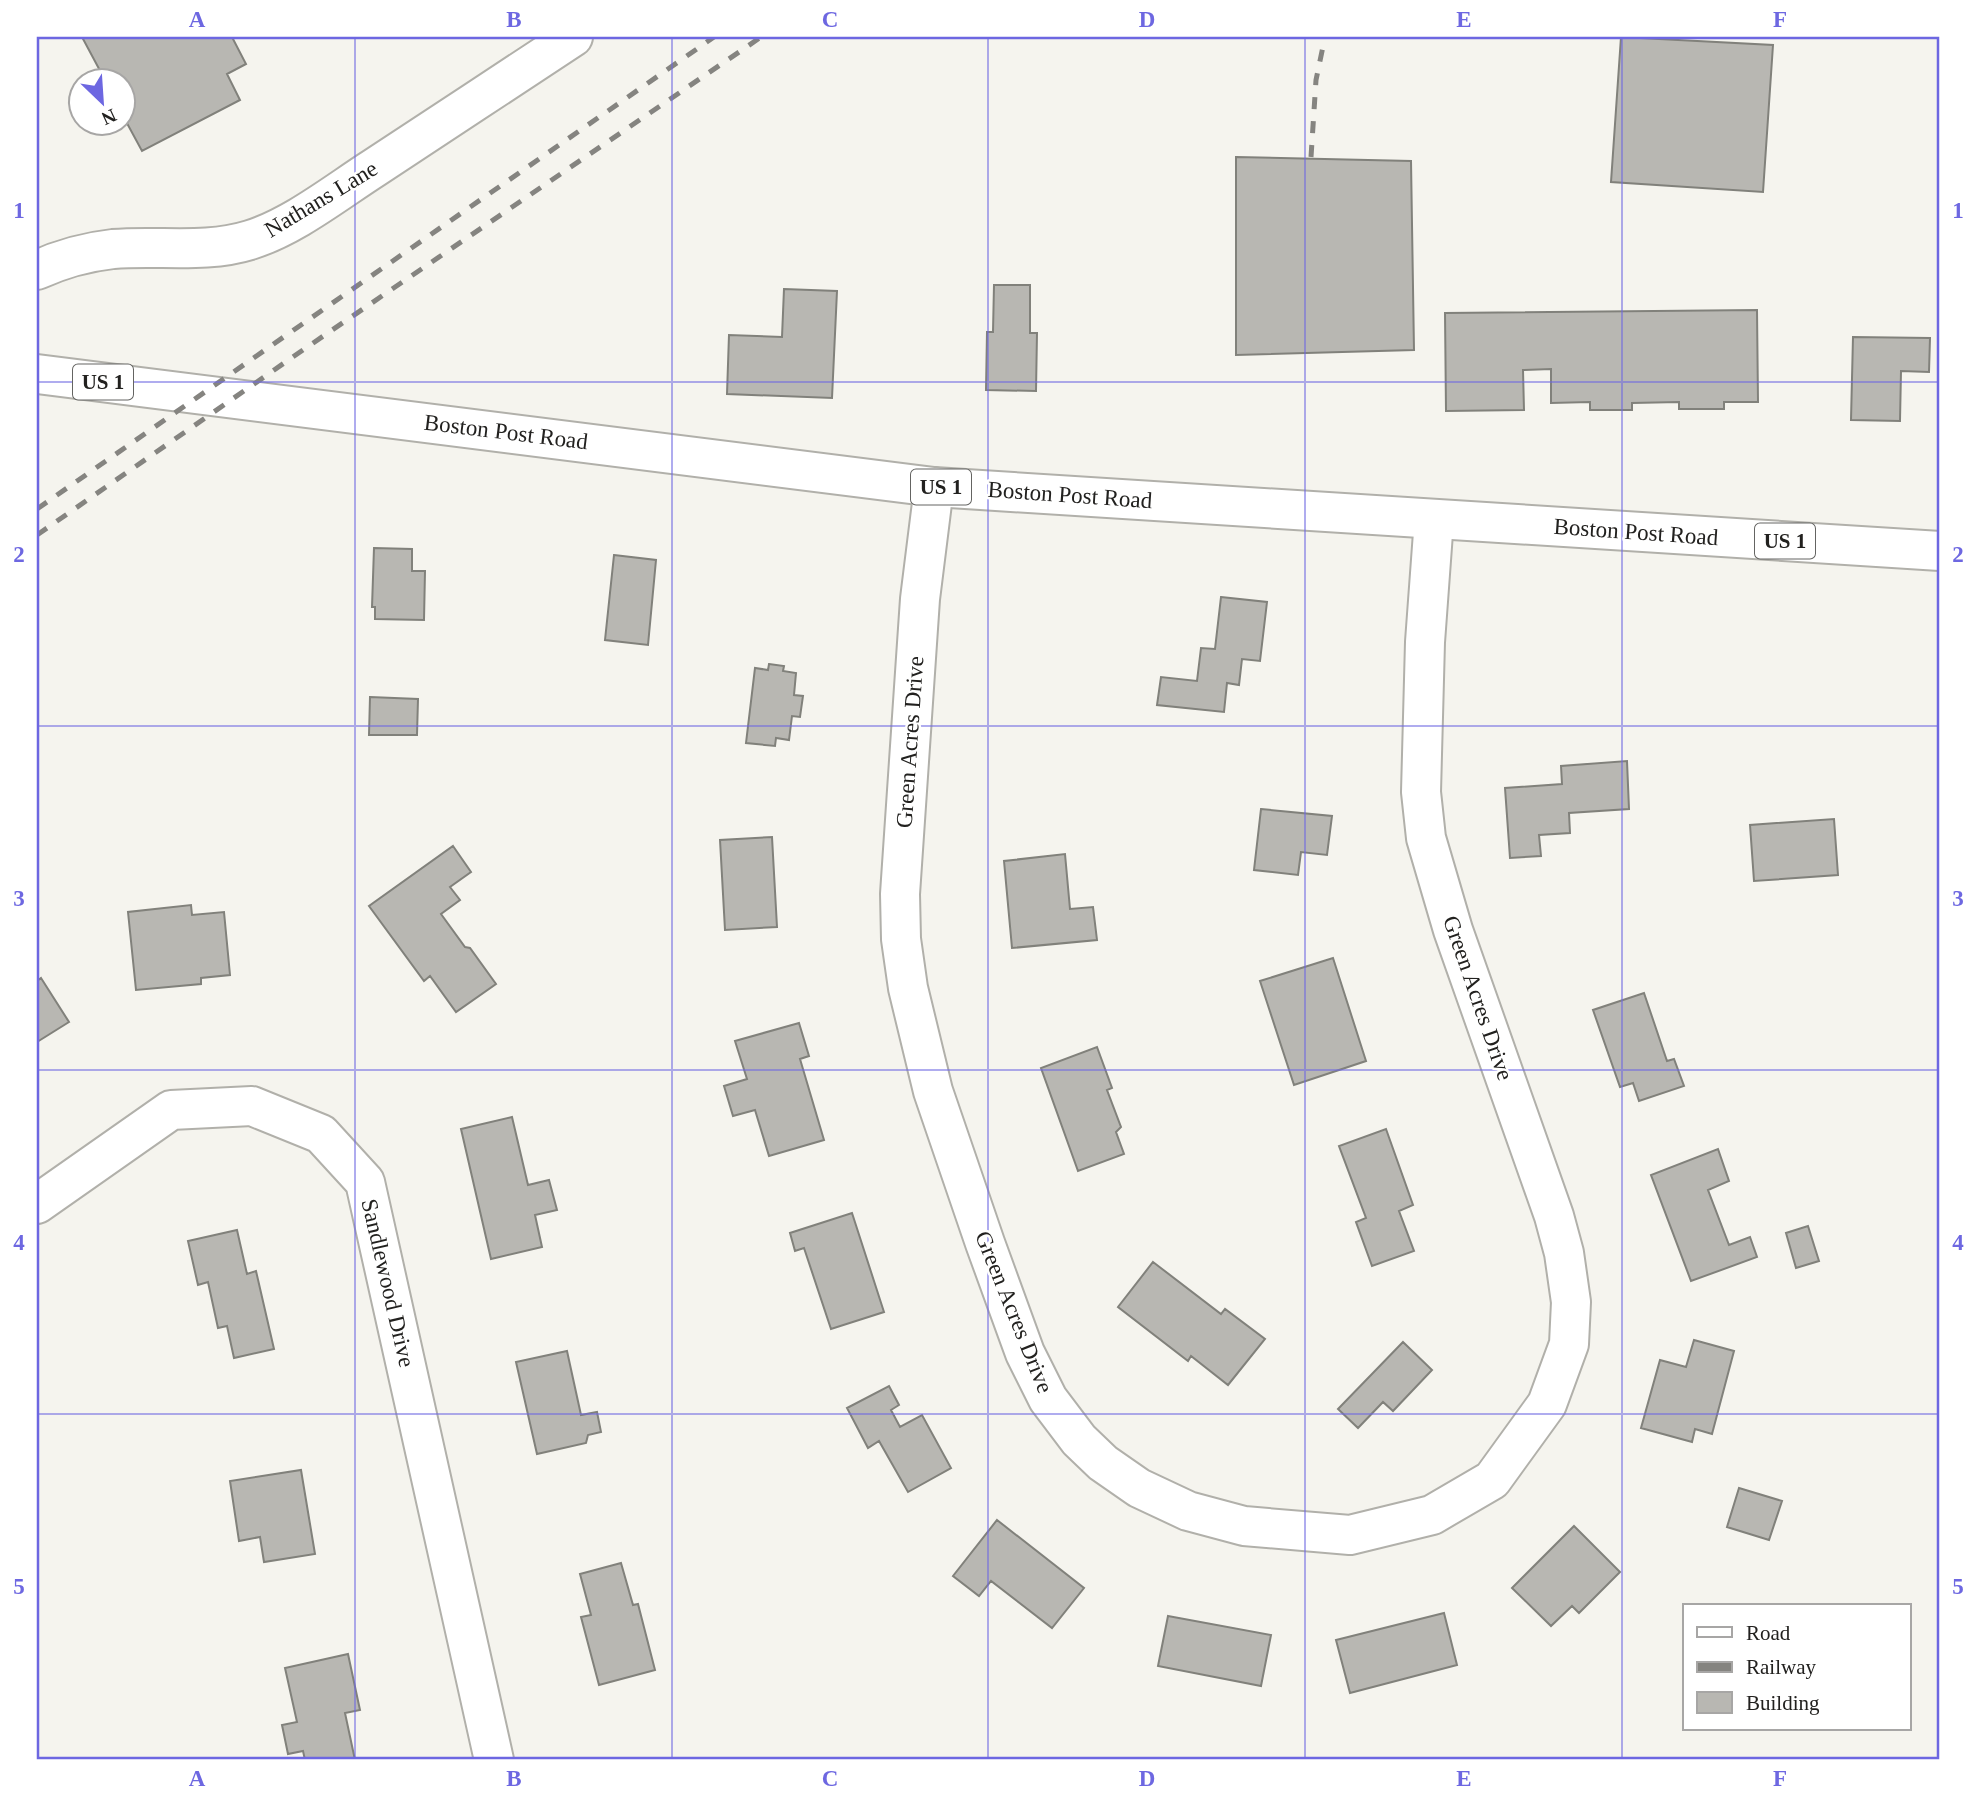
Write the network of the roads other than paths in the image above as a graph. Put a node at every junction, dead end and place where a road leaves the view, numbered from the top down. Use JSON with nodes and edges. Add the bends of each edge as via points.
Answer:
{"nodes":[{"id":1,"x":573,"y":37,"type":"edge"},
{"id":2,"x":37,"y":270,"type":"edge"},
{"id":3,"x":37,"y":374,"type":"edge"},
{"id":4,"x":934,"y":486,"type":"junction"},
{"id":5,"x":1434,"y":519,"type":"junction"},
{"id":6,"x":1940,"y":551,"type":"edge"},
{"id":7,"x":37,"y":1204,"type":"edge"},
{"id":8,"x":494,"y":1760,"type":"edge"}],
"edges":[{"from":1,"to":2,"type":"street","name":"Nathans Lane","via":[[316,206],[253,239],[202,249],[91,252]]},
{"from":3,"to":4,"type":"street","name":"Boston Post Road","number":"US 1"},
{"from":4,"to":5,"type":"street","name":"Boston Post Road","number":"US 1"},
{"from":4,"to":5,"type":"street","name":"Green Acres Drive","via":[[920,599],[900,894],[901,939],[933,1091],[1026,1353],[1048,1399],[1079,1440],[1139,1488],[1188,1511],[1244,1526],[1350,1535],[1432,1515],[1492,1480],[1547,1405],[1569,1344],[1571,1302],[1554,1216],[1453,930],[1426,838],[1421,792]]},
{"from":5,"to":6,"type":"street","name":"Boston Post Road","number":"US 1"},
{"from":7,"to":8,"type":"street","name":"Sandlewood Drive","via":[[171,1110],[252,1106],[321,1134],[365,1182]]}]}
